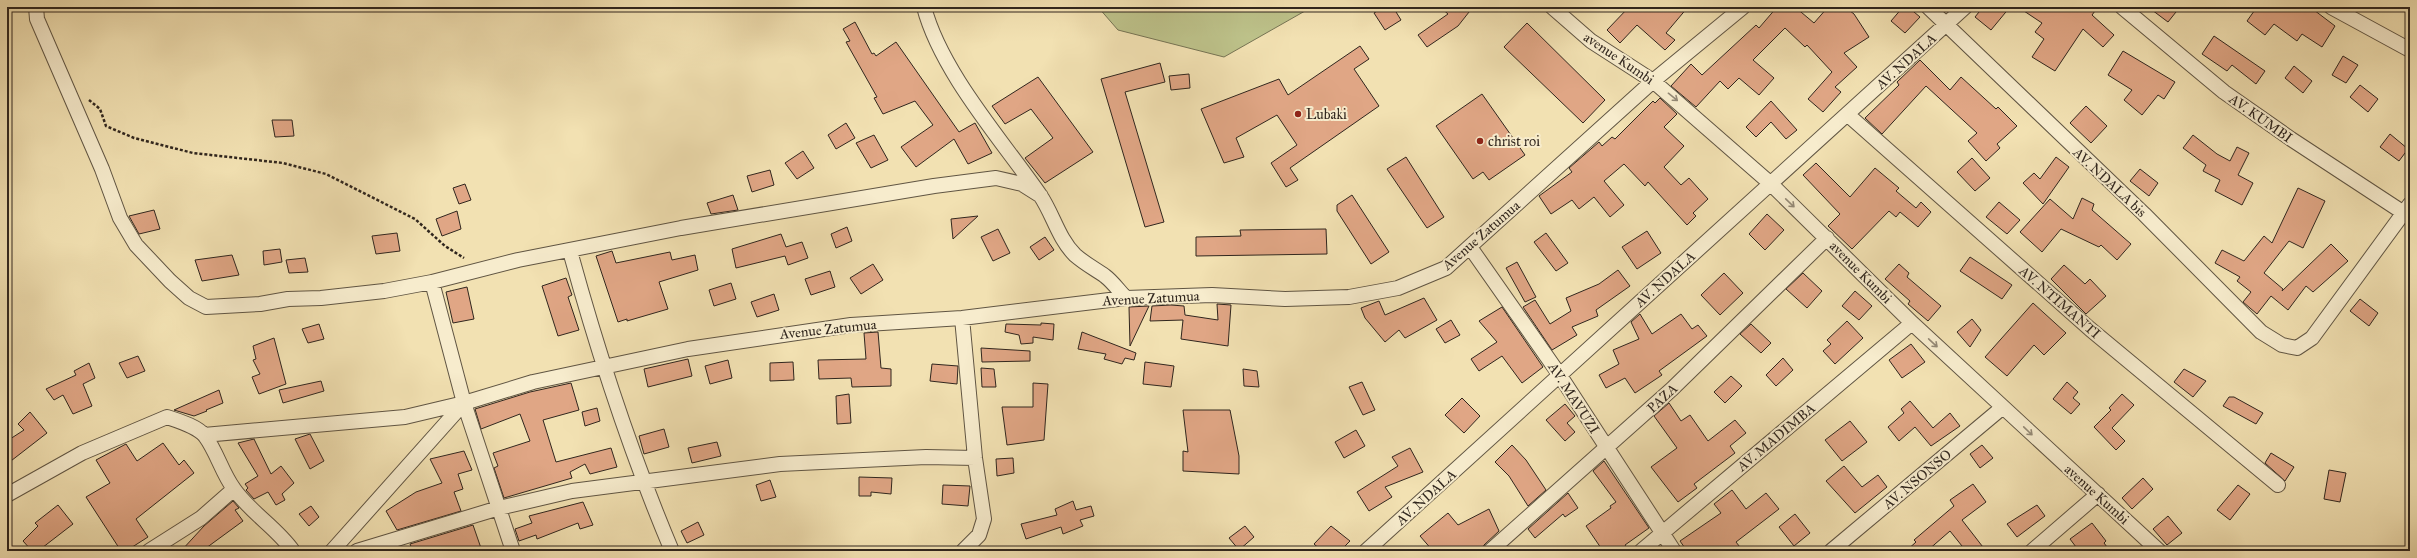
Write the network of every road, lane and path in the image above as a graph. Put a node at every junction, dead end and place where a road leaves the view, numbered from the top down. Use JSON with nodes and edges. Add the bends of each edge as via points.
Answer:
{"nodes":[{"id":1,"x":36,"y":7,"type":"edge"},
{"id":2,"x":924,"y":7,"type":"edge"},
{"id":3,"x":1552,"y":7,"type":"edge"},
{"id":4,"x":1743,"y":7,"type":"edge"},
{"id":5,"x":1928,"y":7,"type":"edge"},
{"id":6,"x":1965,"y":7,"type":"edge"},
{"id":7,"x":2122,"y":7,"type":"edge"},
{"id":8,"x":2331,"y":7,"type":"edge"},
{"id":9,"x":1946,"y":25,"type":"junction"},
{"id":10,"x":2410,"y":50,"type":"edge"},
{"id":11,"x":1653,"y":81,"type":"junction"},
{"id":12,"x":88,"y":99,"type":"dead end"},
{"id":13,"x":1847,"y":114,"type":"junction"},
{"id":14,"x":1771,"y":184,"type":"junction"},
{"id":15,"x":1041,"y":196,"type":"junction"},
{"id":16,"x":2408,"y":211,"type":"edge"},
{"id":17,"x":1827,"y":238,"type":"junction"},
{"id":18,"x":1470,"y":247,"type":"junction"},
{"id":19,"x":570,"y":251,"type":"junction"},
{"id":20,"x":482,"y":269,"type":"junction"},
{"id":21,"x":432,"y":282,"type":"junction"},
{"id":22,"x":1126,"y":298,"type":"junction"},
{"id":23,"x":962,"y":318,"type":"junction"},
{"id":24,"x":1912,"y":323,"type":"junction"},
{"id":25,"x":606,"y":367,"type":"junction"},
{"id":26,"x":1560,"y":374,"type":"junction"},
{"id":27,"x":464,"y":403,"type":"junction"},
{"id":28,"x":2003,"y":407,"type":"junction"},
{"id":29,"x":204,"y":435,"type":"junction"},
{"id":30,"x":1606,"y":448,"type":"junction"},
{"id":31,"x":975,"y":458,"type":"junction"},
{"id":32,"x":643,"y":481,"type":"junction"},
{"id":33,"x":2278,"y":485,"type":"dead end"},
{"id":34,"x":234,"y":489,"type":"junction"},
{"id":35,"x":2098,"y":494,"type":"junction"},
{"id":36,"x":7,"y":495,"type":"edge"},
{"id":37,"x":499,"y":508,"type":"junction"},
{"id":38,"x":1662,"y":532,"type":"junction"},
{"id":39,"x":149,"y":551,"type":"edge"},
{"id":40,"x":293,"y":551,"type":"edge"},
{"id":41,"x":332,"y":551,"type":"edge"},
{"id":42,"x":357,"y":551,"type":"edge"},
{"id":43,"x":513,"y":551,"type":"edge"},
{"id":44,"x":672,"y":551,"type":"edge"},
{"id":45,"x":963,"y":551,"type":"edge"},
{"id":46,"x":1366,"y":551,"type":"edge"},
{"id":47,"x":1490,"y":551,"type":"edge"},
{"id":48,"x":1641,"y":551,"type":"edge"},
{"id":49,"x":1674,"y":551,"type":"edge"},
{"id":50,"x":1831,"y":551,"type":"edge"},
{"id":51,"x":2032,"y":551,"type":"edge"},
{"id":52,"x":2159,"y":551,"type":"edge"}],
"edges":[{"from":1,"to":21,"type":"street","via":[[37,19],[102,169],[120,218],[136,245],[188,298],[206,307],[260,304],[288,299],[384,291]]},
{"from":2,"to":15,"type":"street","via":[[936,38],[955,73]]},
{"from":3,"to":11,"type":"street","name":"avenue Kumbi","via":[[1591,41]]},
{"from":4,"to":11,"type":"street","name":"Avenue Zatumua"},
{"from":5,"to":9,"type":"street","name":"AV. NDALA bis"},
{"from":6,"to":9,"type":"street","name":"AV. NDALA"},
{"from":7,"to":16,"type":"street","name":"AV. KUMBI","via":[[2224,92],[2290,139]]},
{"from":8,"to":10,"type":"street"},
{"from":9,"to":13,"type":"street","name":"AV. NDALA"},
{"from":9,"to":16,"type":"street","name":"AV. NDALA bis","via":[[2144,214],[2261,332],[2282,345],[2298,348],[2312,338]]},
{"from":11,"to":14,"type":"street","name":"avenue Kumbi","one_way":true},
{"from":11,"to":18,"type":"street","name":"Avenue Zatumua"},
{"from":12,"to":20,"type":"path","via":[[100,109],[106,126],[134,138],[193,153],[283,163],[326,174],[415,219],[445,246]]},
{"from":13,"to":14,"type":"street","name":"AV. NDALA"},
{"from":13,"to":33,"type":"street","name":"AV. NTIMANTI","via":[[2090,329]]},
{"from":14,"to":17,"type":"street","name":"avenue Kumbi","one_way":true},
{"from":14,"to":26,"type":"street","name":"AV. NDALA"},
{"from":15,"to":19,"type":"street","via":[[1022,184],[996,178],[682,228]]},
{"from":15,"to":22,"type":"street","via":[[1057,230],[1075,255],[1106,277]]},
{"from":17,"to":24,"type":"street","name":"avenue Kumbi"},
{"from":17,"to":30,"type":"street","name":"PAZA","via":[[1683,378]]},
{"from":18,"to":22,"type":"street","name":"Avenue Zatumua","via":[[1446,268],[1398,288],[1349,297],[1285,299],[1212,295]]},
{"from":18,"to":26,"type":"street","name":"AV. MAVUZI"},
{"from":19,"to":20,"type":"street"},
{"from":19,"to":25,"type":"street","via":[[591,326]]},
{"from":20,"to":21,"type":"street"},
{"from":21,"to":27,"type":"street"},
{"from":22,"to":23,"type":"street","name":"Avenue Zatumua"},
{"from":23,"to":25,"type":"street","name":"Avenue Zatumua","via":[[851,325],[762,337]]},
{"from":23,"to":31,"type":"street"},
{"from":24,"to":28,"type":"street","name":"avenue Kumbi","one_way":true},
{"from":24,"to":38,"type":"street","name":"AV. MADIMBA"},
{"from":25,"to":27,"type":"street","name":"Avenue Zatumua","via":[[533,382]]},
{"from":25,"to":32,"type":"street"},
{"from":26,"to":30,"type":"street","name":"AV. MAVUZI"},
{"from":26,"to":46,"type":"street","name":"AV. NDALA"},
{"from":27,"to":29,"type":"street","name":"Avenue Zatumua","via":[[405,418]]},
{"from":27,"to":37,"type":"street"},
{"from":27,"to":41,"type":"street"},
{"from":28,"to":35,"type":"street","name":"avenue Kumbi","one_way":true},
{"from":28,"to":50,"type":"street","name":"AV. NSONSO"},
{"from":29,"to":34,"type":"street"},
{"from":29,"to":36,"type":"street","via":[[187,424],[167,417],[82,453]]},
{"from":30,"to":38,"type":"street","name":"AV. MAVUZI"},
{"from":30,"to":47,"type":"street","name":"PAZA"},
{"from":31,"to":32,"type":"street","via":[[926,457],[780,464]]},
{"from":31,"to":45,"type":"street","via":[[984,519],[979,535]]},
{"from":32,"to":37,"type":"street","via":[[572,491]]},
{"from":32,"to":44,"type":"street"},
{"from":34,"to":39,"type":"street","via":[[201,518]]},
{"from":34,"to":40,"type":"street"},
{"from":35,"to":51,"type":"street"},
{"from":35,"to":52,"type":"street","name":"avenue Kumbi"},
{"from":37,"to":42,"type":"street"},
{"from":37,"to":43,"type":"street"},
{"from":38,"to":48,"type":"street","name":"AV. MADIMBA"},
{"from":38,"to":49,"type":"street","name":"AV. MAVUZI"}]}
